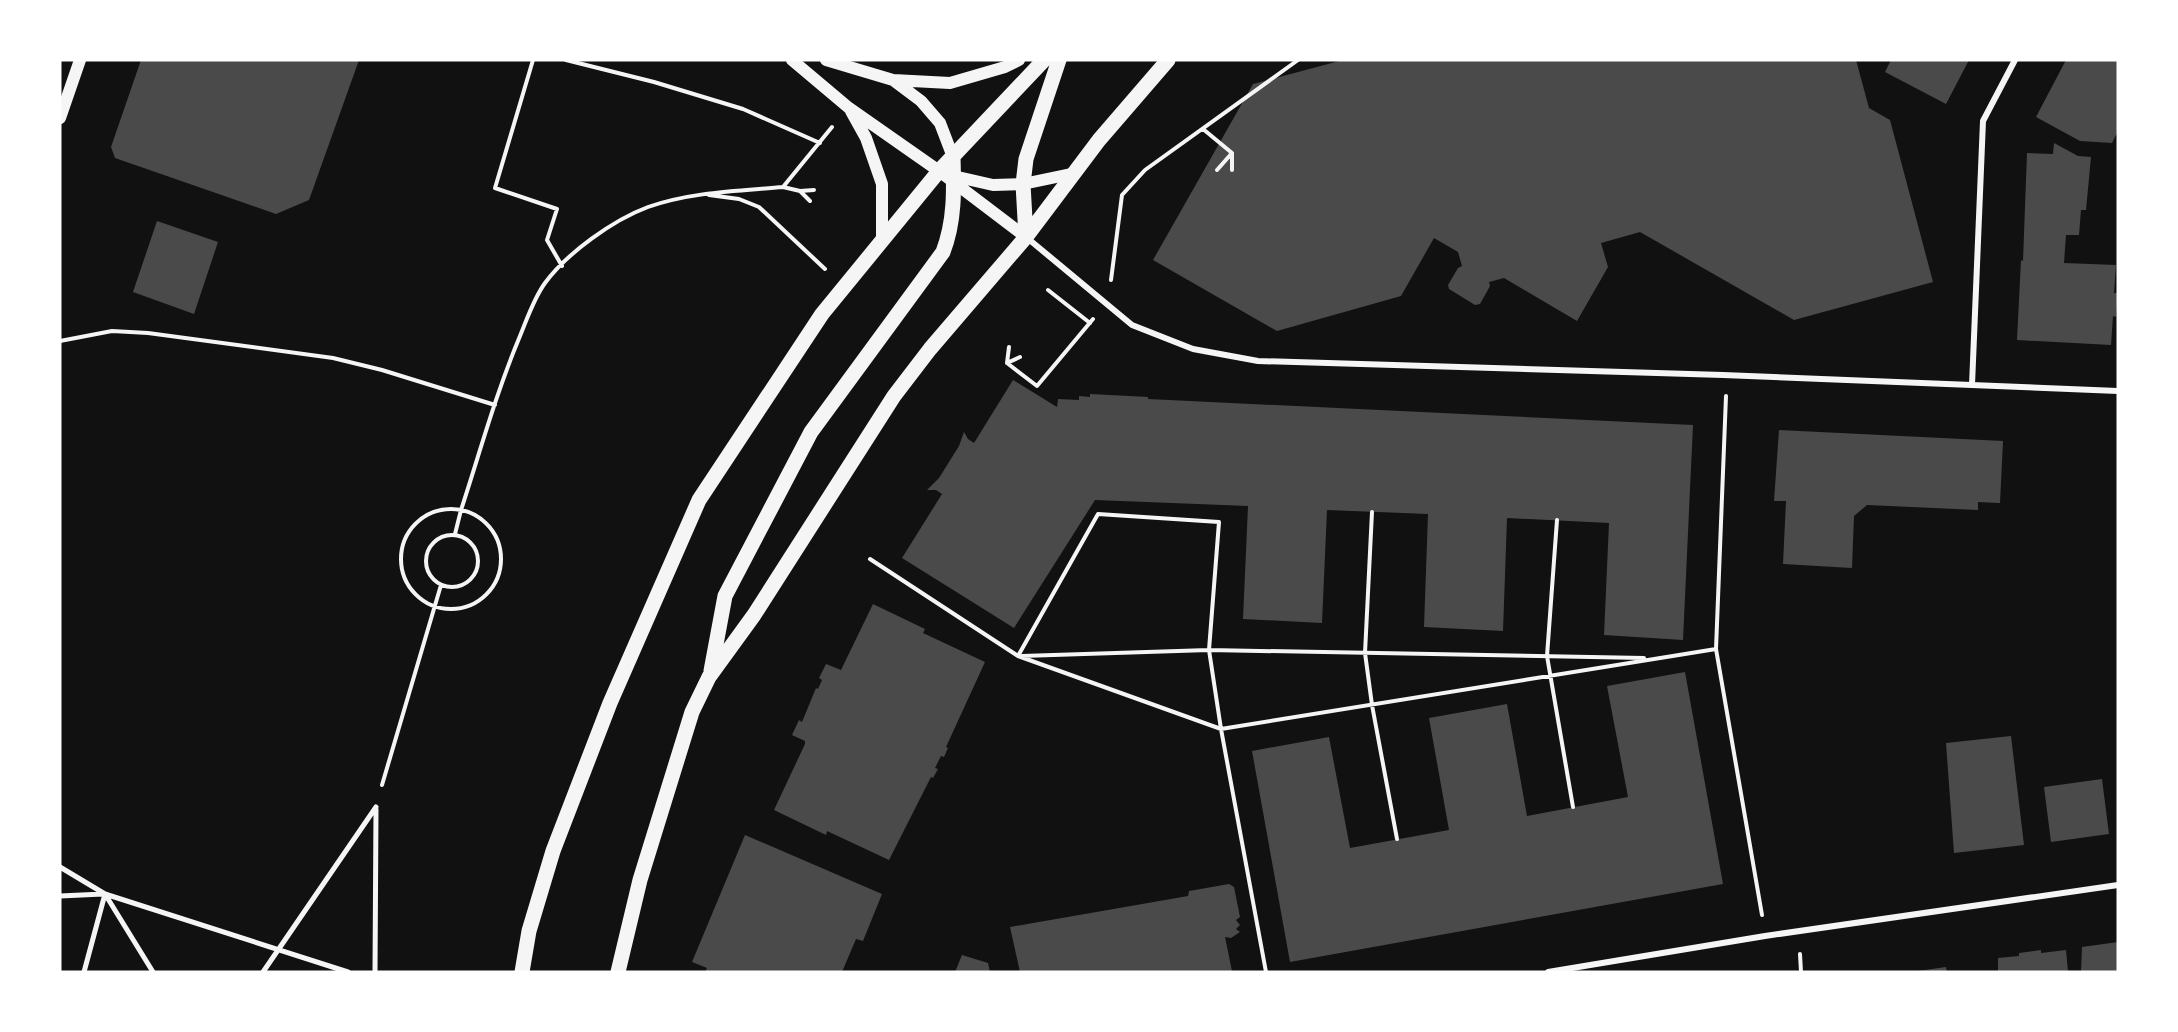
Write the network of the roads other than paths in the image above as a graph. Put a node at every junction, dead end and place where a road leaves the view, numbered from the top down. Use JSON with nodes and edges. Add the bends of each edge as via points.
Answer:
{"nodes":[{"id":1,"x":80,"y":60,"type":"edge"},
{"id":2,"x":792,"y":60,"type":"edge"},
{"id":3,"x":826,"y":60,"type":"edge"},
{"id":4,"x":1019,"y":60,"type":"edge"},
{"id":5,"x":1044,"y":60,"type":"edge"},
{"id":6,"x":1059,"y":60,"type":"edge"},
{"id":7,"x":1168,"y":60,"type":"edge"},
{"id":8,"x":2015,"y":60,"type":"edge"},
{"id":9,"x":892,"y":80,"type":"junction"},
{"id":10,"x":849,"y":108,"type":"junction"},
{"id":11,"x":60,"y":118,"type":"edge"},
{"id":12,"x":953,"y":157,"type":"junction"},
{"id":13,"x":939,"y":171,"type":"junction"},
{"id":14,"x":1071,"y":174,"type":"junction"},
{"id":15,"x":954,"y":180,"type":"junction"},
{"id":16,"x":1023,"y":184,"type":"junction"},
{"id":17,"x":1026,"y":237,"type":"junction"},
{"id":18,"x":882,"y":241,"type":"junction"},
{"id":19,"x":1972,"y":385,"type":"junction"},
{"id":20,"x":2118,"y":392,"type":"edge"},
{"id":21,"x":710,"y":677,"type":"junction"},
{"id":22,"x":60,"y":867,"type":"edge"},
{"id":23,"x":2118,"y":885,"type":"edge"},
{"id":24,"x":105,"y":894,"type":"junction"},
{"id":25,"x":60,"y":896,"type":"edge"},
{"id":26,"x":280,"y":950,"type":"junction"},
{"id":27,"x":84,"y":972,"type":"edge"},
{"id":28,"x":153,"y":972,"type":"edge"},
{"id":29,"x":263,"y":972,"type":"edge"},
{"id":30,"x":348,"y":972,"type":"edge"},
{"id":31,"x":375,"y":972,"type":"edge"},
{"id":32,"x":522,"y":972,"type":"edge"},
{"id":33,"x":618,"y":972,"type":"edge"},
{"id":34,"x":1548,"y":972,"type":"edge"}],
"edges":[{"from":1,"to":11,"type":"main road"},
{"from":2,"to":10,"type":"main road"},
{"from":3,"to":9,"type":"main road"},
{"from":4,"to":9,"type":"main road","via":[[950,83]]},
{"from":5,"to":12,"type":"main road"},
{"from":6,"to":16,"type":"main road","via":[[1026,159]]},
{"from":7,"to":14,"type":"main road"},
{"from":8,"to":19,"type":"street","via":[[1983,121]]},
{"from":9,"to":12,"type":"main road","via":[[921,101],[940,123]]},
{"from":10,"to":13,"type":"main road"},
{"from":10,"to":18,"type":"main road","via":[[866,138],[882,183]]},
{"from":12,"to":13,"type":"main road"},
{"from":12,"to":15,"type":"main road"},
{"from":13,"to":15,"type":"main road"},
{"from":13,"to":18,"type":"main road"},
{"from":14,"to":16,"type":"main road"},
{"from":14,"to":17,"type":"main road"},
{"from":15,"to":16,"type":"main road"},
{"from":15,"to":17,"type":"main road"},
{"from":15,"to":21,"type":"main road","via":[[951,233],[943,252],[811,432],[725,596]]},
{"from":16,"to":17,"type":"main road"},
{"from":17,"to":19,"type":"street","via":[[1132,325],[1193,350],[1258,361]]},
{"from":17,"to":21,"type":"main road","via":[[894,396]]},
{"from":18,"to":32,"type":"main road","via":[[822,314],[699,500],[610,703],[553,851],[529,931]]},
{"from":19,"to":20,"type":"street"},
{"from":21,"to":33,"type":"main road","via":[[692,712],[643,868]]},
{"from":22,"to":24,"type":"street"},
{"from":23,"to":34,"type":"street"},
{"from":24,"to":25,"type":"street"},
{"from":24,"to":26,"type":"street"},
{"from":24,"to":27,"type":"street"},
{"from":24,"to":28,"type":"street"},
{"from":26,"to":29,"type":"street"},
{"from":26,"to":30,"type":"street"},
{"from":26,"to":31,"type":"street","via":[[376,807]]}]}
